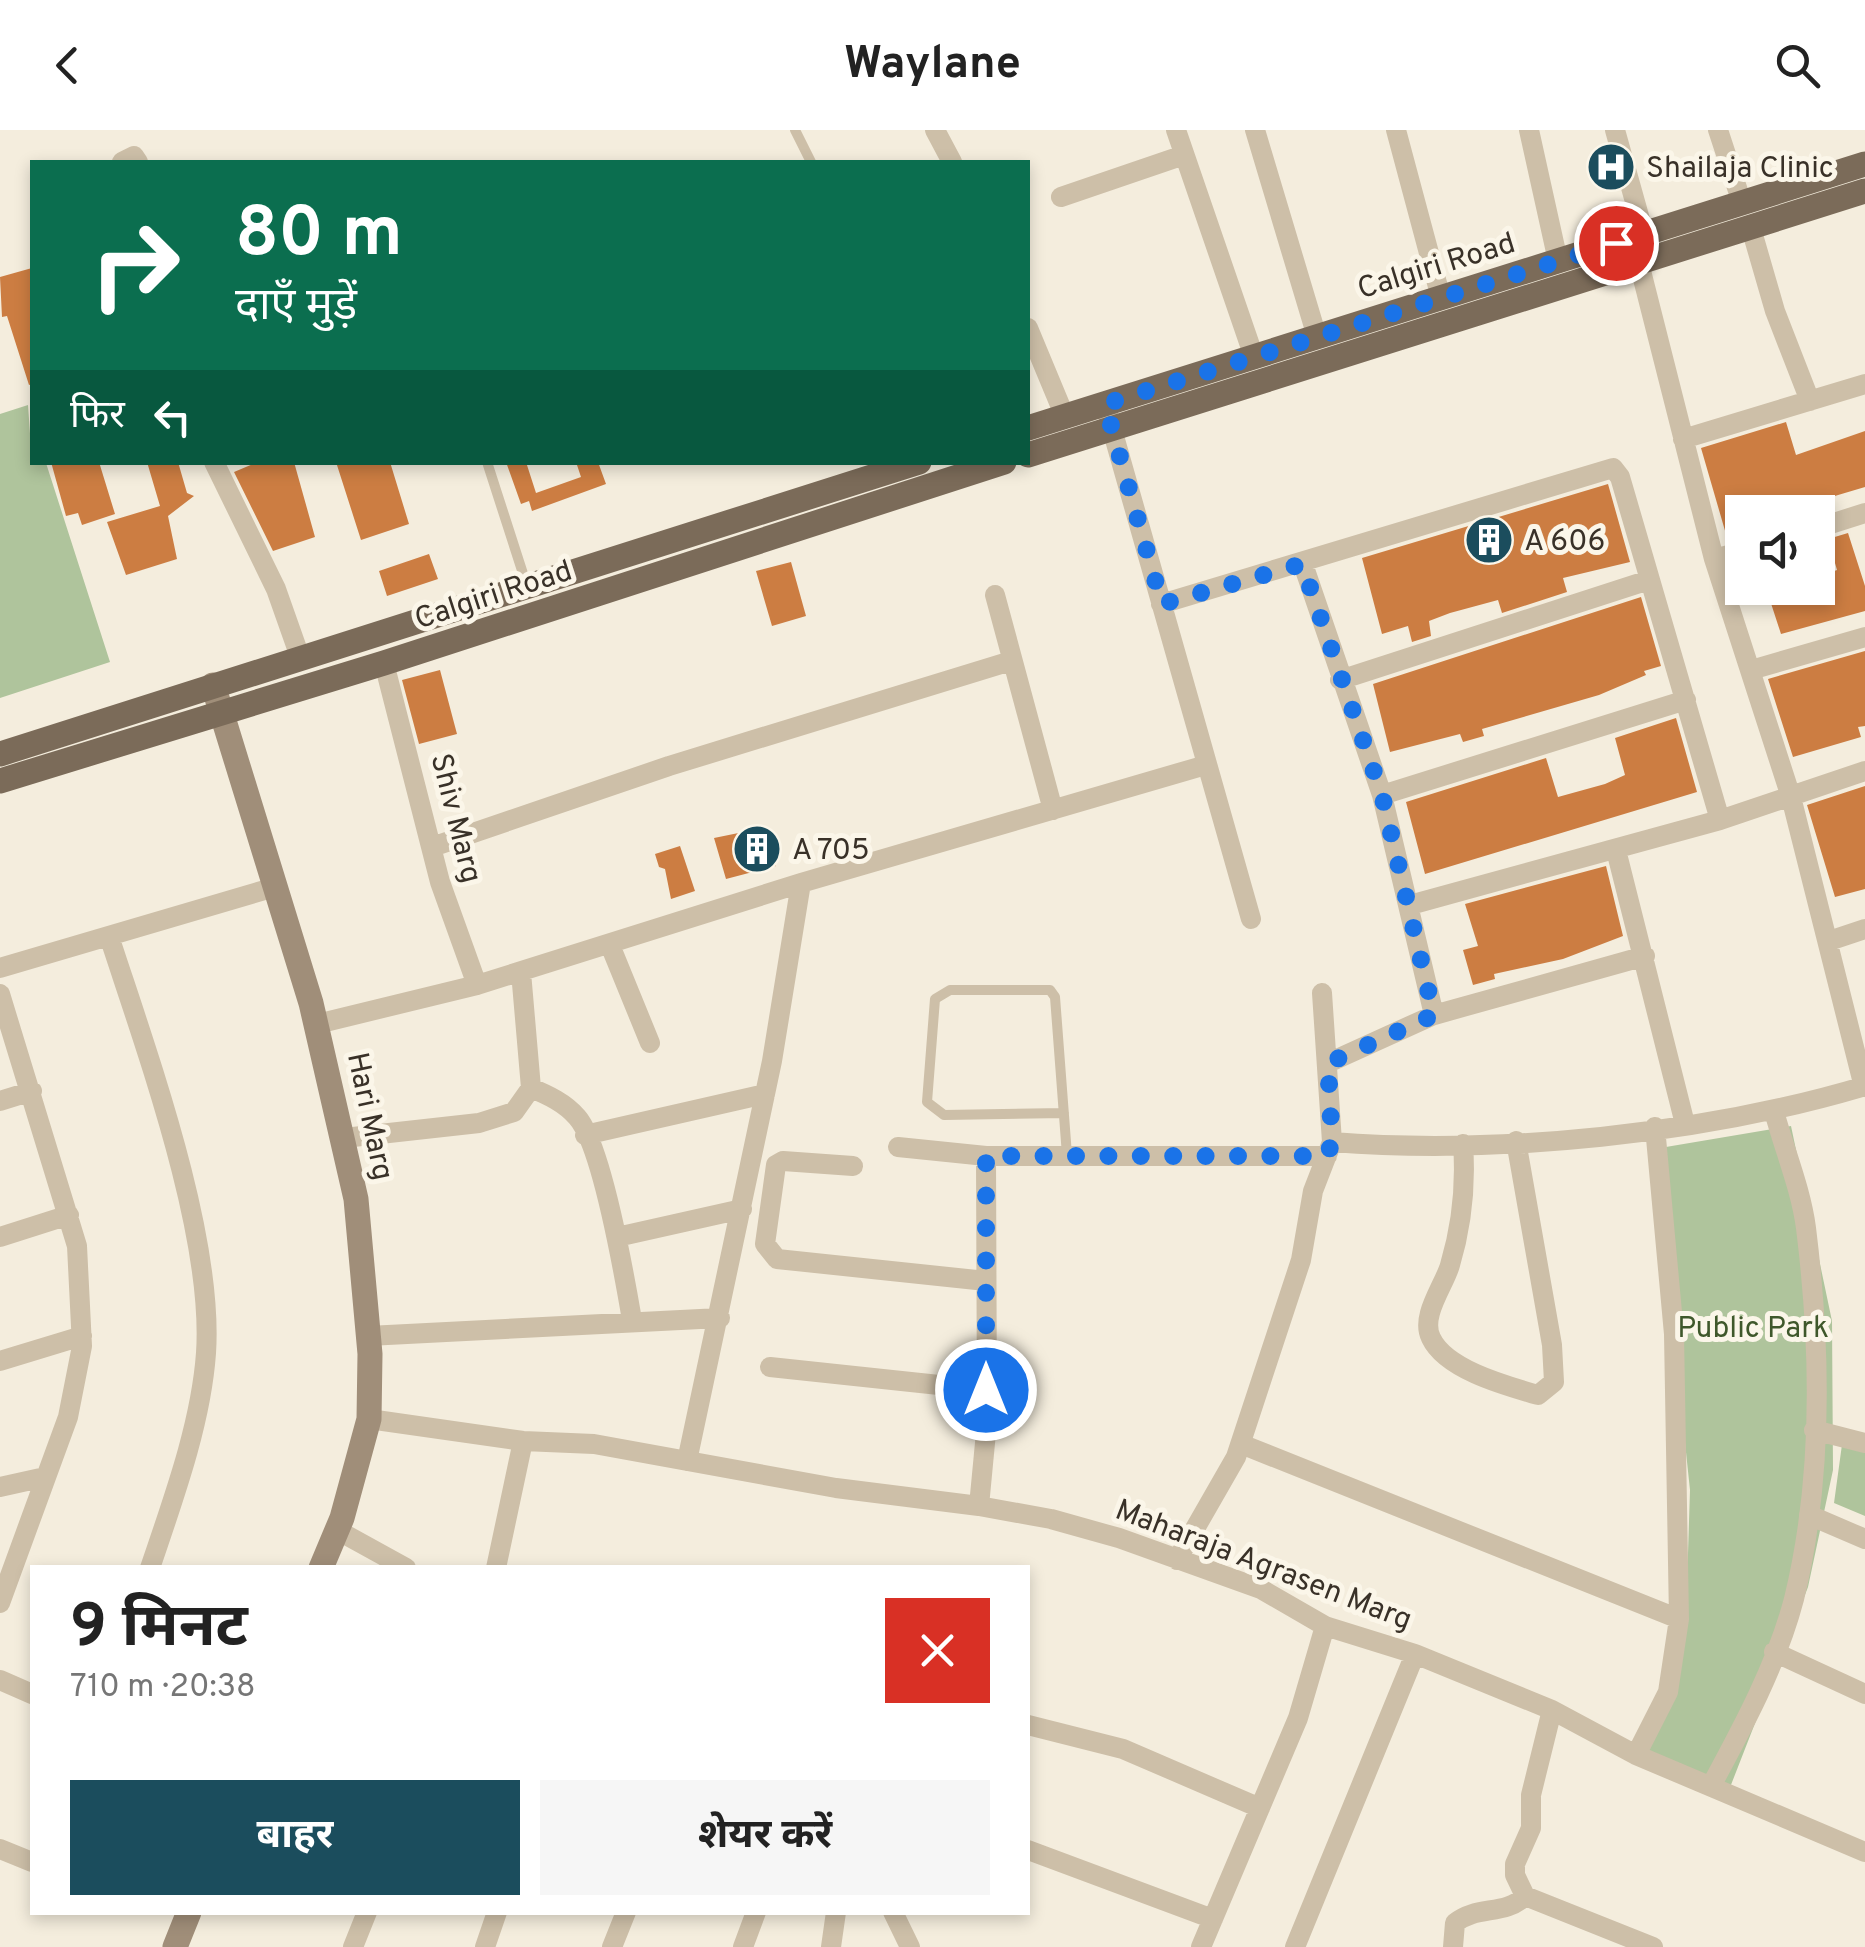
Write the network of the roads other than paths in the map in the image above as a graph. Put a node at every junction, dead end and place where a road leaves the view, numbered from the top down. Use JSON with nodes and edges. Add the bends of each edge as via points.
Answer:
{"nodes":[{"id":1,"x":795,"y":130,"type":"edge"},
{"id":2,"x":935,"y":130,"type":"edge"},
{"id":3,"x":1176,"y":130,"type":"edge"},
{"id":4,"x":1255,"y":130,"type":"edge"},
{"id":5,"x":1396,"y":130,"type":"edge"},
{"id":6,"x":1529,"y":130,"type":"edge"},
{"id":7,"x":1616,"y":130,"type":"edge"},
{"id":8,"x":1718,"y":130,"type":"edge"},
{"id":9,"x":1184,"y":155,"type":"junction"},
{"id":10,"x":810,"y":160,"type":"edge"},
{"id":11,"x":951,"y":160,"type":"edge"},
{"id":12,"x":1865,"y":164,"type":"edge"},
{"id":13,"x":1865,"y":191,"type":"edge"},
{"id":14,"x":1061,"y":197,"type":"dead end"},
{"id":15,"x":1746,"y":215,"type":"junction"},
{"id":16,"x":1644,"y":234,"type":"junction"},
{"id":17,"x":1558,"y":261,"type":"junction"},
{"id":18,"x":1639,"y":263,"type":"junction"},
{"id":19,"x":1441,"y":298,"type":"junction"},
{"id":20,"x":1030,"y":333,"type":"edge"},
{"id":21,"x":1316,"y":337,"type":"junction"},
{"id":22,"x":1254,"y":357,"type":"junction"},
{"id":23,"x":1865,"y":384,"type":"edge"},
{"id":24,"x":1810,"y":401,"type":"junction"},
{"id":25,"x":1065,"y":416,"type":"junction"},
{"id":26,"x":1108,"y":416,"type":"junction"},
{"id":27,"x":1030,"y":427,"type":"edge"},
{"id":28,"x":1683,"y":439,"type":"junction"},
{"id":29,"x":1030,"y":454,"type":"edge"},
{"id":30,"x":215,"y":465,"type":"edge"},
{"id":31,"x":488,"y":465,"type":"edge"},
{"id":32,"x":910,"y":465,"type":"edge"},
{"id":33,"x":995,"y":465,"type":"edge"},
{"id":34,"x":1865,"y":513,"type":"edge"},
{"id":35,"x":1835,"y":523,"type":"edge"},
{"id":36,"x":1725,"y":556,"type":"edge"},
{"id":37,"x":1714,"y":560,"type":"junction"},
{"id":38,"x":1302,"y":564,"type":"junction"},
{"id":39,"x":1649,"y":580,"type":"junction"},
{"id":40,"x":528,"y":586,"type":"junction"},
{"id":41,"x":995,"y":595,"type":"dead end"},
{"id":42,"x":1162,"y":604,"type":"junction"},
{"id":43,"x":1865,"y":637,"type":"edge"},
{"id":44,"x":300,"y":657,"type":"junction"},
{"id":45,"x":1011,"y":661,"type":"junction"},
{"id":46,"x":384,"y":663,"type":"junction"},
{"id":47,"x":1751,"y":670,"type":"junction"},
{"id":48,"x":1340,"y":680,"type":"junction"},
{"id":49,"x":213,"y":686,"type":"junction"},
{"id":50,"x":1686,"y":700,"type":"junction"},
{"id":51,"x":221,"y":714,"type":"junction"},
{"id":52,"x":0,"y":754,"type":"edge"},
{"id":53,"x":1206,"y":766,"type":"junction"},
{"id":54,"x":1865,"y":771,"type":"edge"},
{"id":55,"x":0,"y":781,"type":"edge"},
{"id":56,"x":1382,"y":795,"type":"junction"},
{"id":57,"x":1791,"y":797,"type":"junction"},
{"id":58,"x":1053,"y":810,"type":"junction"},
{"id":59,"x":1720,"y":820,"type":"junction"},
{"id":60,"x":432,"y":847,"type":"junction"},
{"id":61,"x":1616,"y":850,"type":"junction"},
{"id":62,"x":800,"y":883,"type":"junction"},
{"id":63,"x":275,"y":887,"type":"junction"},
{"id":64,"x":1410,"y":904,"type":"junction"},
{"id":65,"x":1251,"y":919,"type":"dead end"},
{"id":66,"x":1865,"y":928,"type":"edge"},
{"id":67,"x":109,"y":936,"type":"junction"},
{"id":68,"x":1829,"y":941,"type":"junction"},
{"id":69,"x":610,"y":945,"type":"junction"},
{"id":70,"x":1645,"y":956,"type":"junction"},
{"id":71,"x":0,"y":968,"type":"edge"},
{"id":72,"x":521,"y":972,"type":"junction"},
{"id":73,"x":477,"y":985,"type":"junction"},
{"id":74,"x":1322,"y":993,"type":"dead end"},
{"id":75,"x":0,"y":994,"type":"edge"},
{"id":76,"x":1434,"y":1015,"type":"junction"},
{"id":77,"x":317,"y":1024,"type":"junction"},
{"id":78,"x":650,"y":1043,"type":"dead end"},
{"id":79,"x":1328,"y":1063,"type":"junction"},
{"id":80,"x":1864,"y":1086,"type":"edge"},
{"id":81,"x":532,"y":1088,"type":"junction"},
{"id":82,"x":32,"y":1092,"type":"junction"},
{"id":83,"x":765,"y":1094,"type":"junction"},
{"id":84,"x":0,"y":1101,"type":"edge"},
{"id":85,"x":1774,"y":1110,"type":"junction"},
{"id":86,"x":1064,"y":1113,"type":"junction"},
{"id":87,"x":1684,"y":1124,"type":"junction"},
{"id":88,"x":1655,"y":1127,"type":"junction"},
{"id":89,"x":585,"y":1134,"type":"junction"},
{"id":90,"x":344,"y":1138,"type":"junction"},
{"id":91,"x":1516,"y":1141,"type":"junction"},
{"id":92,"x":1463,"y":1144,"type":"junction"},
{"id":93,"x":898,"y":1147,"type":"dead end"},
{"id":94,"x":1330,"y":1149,"type":"junction"},
{"id":95,"x":986,"y":1156,"type":"junction"},
{"id":96,"x":1068,"y":1156,"type":"junction"},
{"id":97,"x":852,"y":1166,"type":"dead end"},
{"id":98,"x":742,"y":1209,"type":"junction"},
{"id":99,"x":69,"y":1215,"type":"junction"},
{"id":100,"x":0,"y":1236,"type":"edge"},
{"id":101,"x":617,"y":1237,"type":"junction"},
{"id":102,"x":986,"y":1281,"type":"junction"},
{"id":103,"x":720,"y":1318,"type":"junction"},
{"id":104,"x":632,"y":1320,"type":"junction"},
{"id":105,"x":82,"y":1336,"type":"junction"},
{"id":106,"x":368,"y":1336,"type":"junction"},
{"id":107,"x":0,"y":1361,"type":"edge"},
{"id":108,"x":770,"y":1367,"type":"dead end"},
{"id":109,"x":986,"y":1390,"type":"junction"},
{"id":110,"x":369,"y":1419,"type":"junction"},
{"id":111,"x":1814,"y":1430,"type":"junction"},
{"id":112,"x":522,"y":1441,"type":"junction"},
{"id":113,"x":1865,"y":1443,"type":"edge"},
{"id":114,"x":1240,"y":1444,"type":"junction"},
{"id":115,"x":687,"y":1461,"type":"junction"},
{"id":116,"x":45,"y":1476,"type":"junction"},
{"id":117,"x":0,"y":1487,"type":"edge"},
{"id":118,"x":979,"y":1506,"type":"junction"},
{"id":119,"x":1809,"y":1516,"type":"junction"},
{"id":120,"x":336,"y":1530,"type":"junction"},
{"id":121,"x":1865,"y":1540,"type":"edge"},
{"id":122,"x":1177,"y":1560,"type":"junction"},
{"id":123,"x":151,"y":1565,"type":"edge"},
{"id":124,"x":322,"y":1565,"type":"edge"},
{"id":125,"x":400,"y":1565,"type":"edge"},
{"id":126,"x":497,"y":1565,"type":"edge"},
{"id":127,"x":0,"y":1603,"type":"edge"},
{"id":128,"x":1680,"y":1619,"type":"junction"},
{"id":129,"x":1325,"y":1626,"type":"junction"},
{"id":130,"x":1774,"y":1652,"type":"junction"},
{"id":131,"x":1415,"y":1654,"type":"junction"},
{"id":132,"x":0,"y":1680,"type":"edge"},
{"id":133,"x":30,"y":1693,"type":"edge"},
{"id":134,"x":1865,"y":1694,"type":"edge"},
{"id":135,"x":1552,"y":1710,"type":"junction"},
{"id":136,"x":1030,"y":1725,"type":"edge"},
{"id":137,"x":1636,"y":1755,"type":"junction"},
{"id":138,"x":1712,"y":1786,"type":"junction"},
{"id":139,"x":1260,"y":1808,"type":"junction"},
{"id":140,"x":0,"y":1849,"type":"edge"},
{"id":141,"x":1030,"y":1851,"type":"edge"},
{"id":142,"x":1865,"y":1852,"type":"edge"},
{"id":143,"x":30,"y":1861,"type":"edge"},
{"id":144,"x":1525,"y":1896,"type":"junction"},
{"id":145,"x":180,"y":1915,"type":"edge"},
{"id":146,"x":366,"y":1915,"type":"edge"},
{"id":147,"x":497,"y":1915,"type":"edge"},
{"id":148,"x":625,"y":1915,"type":"edge"},
{"id":149,"x":755,"y":1915,"type":"edge"},
{"id":150,"x":894,"y":1915,"type":"edge"},
{"id":151,"x":1213,"y":1919,"type":"junction"},
{"id":152,"x":175,"y":1947,"type":"edge"},
{"id":153,"x":353,"y":1947,"type":"edge"},
{"id":154,"x":484,"y":1947,"type":"edge"},
{"id":155,"x":612,"y":1947,"type":"edge"},
{"id":156,"x":743,"y":1947,"type":"edge"},
{"id":157,"x":910,"y":1947,"type":"edge"},
{"id":158,"x":1201,"y":1947,"type":"edge"},
{"id":159,"x":1294,"y":1947,"type":"edge"},
{"id":160,"x":1453,"y":1947,"type":"edge"},
{"id":161,"x":1653,"y":1947,"type":"edge"}],
"edges":[{"from":1,"to":10,"type":"lane"},
{"from":2,"to":11,"type":"street"},
{"from":3,"to":9,"type":"street"},
{"from":4,"to":21,"type":"street"},
{"from":5,"to":19,"type":"street"},
{"from":6,"to":17,"type":"street"},
{"from":7,"to":16,"type":"street"},
{"from":8,"to":15,"type":"street"},
{"from":9,"to":14,"type":"street"},
{"from":9,"to":22,"type":"street"},
{"from":12,"to":15,"type":"main road","name":"Calgiri Road"},
{"from":13,"to":15,"type":"main road","name":"Calgiri Road"},
{"from":15,"to":16,"type":"main road","name":"Calgiri Road"},
{"from":15,"to":18,"type":"main road","name":"Calgiri Road"},
{"from":15,"to":24,"type":"street"},
{"from":16,"to":17,"type":"main road","name":"Calgiri Road"},
{"from":17,"to":19,"type":"main road","name":"Calgiri Road"},
{"from":18,"to":26,"type":"main road","name":"Calgiri Road"},
{"from":18,"to":28,"type":"street"},
{"from":19,"to":21,"type":"main road","name":"Calgiri Road"},
{"from":20,"to":25,"type":"street"},
{"from":21,"to":22,"type":"main road","name":"Calgiri Road"},
{"from":22,"to":26,"type":"main road","name":"Calgiri Road"},
{"from":23,"to":24,"type":"street"},
{"from":24,"to":28,"type":"street"},
{"from":25,"to":26,"type":"main road","name":"Calgiri Road"},
{"from":25,"to":27,"type":"main road","name":"Calgiri Road"},
{"from":26,"to":29,"type":"main road","name":"Calgiri Road"},
{"from":26,"to":42,"type":"street"},
{"from":28,"to":37,"type":"street"},
{"from":30,"to":44,"type":"street","via":[[276,589]]},
{"from":31,"to":40,"type":"lane"},
{"from":32,"to":40,"type":"main road","name":"Calgiri Road"},
{"from":33,"to":46,"type":"main road","name":"Calgiri Road"},
{"from":34,"to":35,"type":"street"},
{"from":36,"to":37,"type":"street"},
{"from":37,"to":47,"type":"street"},
{"from":38,"to":39,"type":"street","via":[[1613,468]]},
{"from":38,"to":42,"type":"street"},
{"from":38,"to":48,"type":"street"},
{"from":39,"to":48,"type":"street"},
{"from":39,"to":50,"type":"street"},
{"from":40,"to":44,"type":"main road","name":"Calgiri Road"},
{"from":41,"to":45,"type":"street"},
{"from":42,"to":53,"type":"street"},
{"from":43,"to":47,"type":"street"},
{"from":44,"to":49,"type":"main road","name":"Calgiri Road"},
{"from":45,"to":58,"type":"street"},
{"from":45,"to":60,"type":"street"},
{"from":46,"to":51,"type":"main road","name":"Calgiri Road"},
{"from":46,"to":60,"type":"street","name":"Shiv Marg"},
{"from":47,"to":57,"type":"street"},
{"from":48,"to":56,"type":"street"},
{"from":49,"to":51,"type":"street","name":"Hari Marg"},
{"from":49,"to":52,"type":"main road","name":"Calgiri Road"},
{"from":50,"to":56,"type":"street"},
{"from":50,"to":59,"type":"street"},
{"from":51,"to":55,"type":"main road","name":"Calgiri Road"},
{"from":51,"to":63,"type":"street","name":"Hari Marg"},
{"from":53,"to":58,"type":"street"},
{"from":53,"to":65,"type":"street"},
{"from":54,"to":57,"type":"street"},
{"from":56,"to":64,"type":"street"},
{"from":57,"to":59,"type":"street"},
{"from":57,"to":68,"type":"street"},
{"from":58,"to":62,"type":"street"},
{"from":59,"to":61,"type":"street"},
{"from":60,"to":73,"type":"street","name":"Shiv Marg"},
{"from":61,"to":64,"type":"street"},
{"from":61,"to":70,"type":"street"},
{"from":62,"to":69,"type":"street"},
{"from":62,"to":83,"type":"street"},
{"from":63,"to":67,"type":"street"},
{"from":63,"to":77,"type":"street","name":"Hari Marg"},
{"from":64,"to":76,"type":"street"},
{"from":66,"to":68,"type":"street"},
{"from":67,"to":71,"type":"street"},
{"from":67,"to":123,"type":"street","via":[[150,1063],[203,1286],[206,1353]]},
{"from":68,"to":80,"type":"street"},
{"from":69,"to":72,"type":"street"},
{"from":69,"to":78,"type":"street"},
{"from":70,"to":76,"type":"street"},
{"from":70,"to":87,"type":"street"},
{"from":72,"to":73,"type":"street"},
{"from":72,"to":81,"type":"street"},
{"from":73,"to":77,"type":"street"},
{"from":74,"to":79,"type":"street"},
{"from":75,"to":82,"type":"street"},
{"from":76,"to":79,"type":"street"},
{"from":77,"to":90,"type":"street","name":"Hari Marg"},
{"from":79,"to":94,"type":"street"},
{"from":80,"to":85,"type":"street"},
{"from":81,"to":89,"type":"street","via":[[580,1119]]},
{"from":81,"to":90,"type":"street","via":[[514,1112],[479,1123]]},
{"from":82,"to":84,"type":"street"},
{"from":82,"to":99,"type":"street"},
{"from":83,"to":89,"type":"street"},
{"from":83,"to":98,"type":"street"},
{"from":85,"to":87,"type":"street"},
{"from":85,"to":111,"type":"street","via":[[1806,1225]]},
{"from":86,"to":86,"type":"lane","via":[[1050,990],[950,990],[935,999],[927,1102],[932,1110]]},
{"from":86,"to":96,"type":"lane"},
{"from":87,"to":88,"type":"street"},
{"from":88,"to":91,"type":"street"},
{"from":88,"to":128,"type":"street","via":[[1674,1334]]},
{"from":89,"to":101,"type":"street"},
{"from":90,"to":106,"type":"street","name":"Hari Marg"},
{"from":91,"to":92,"type":"street"},
{"from":91,"to":92,"type":"street","via":[[1552,1345],[1554,1382],[1538,1396],[1449,1358],[1431,1338],[1428,1320],[1450,1266],[1462,1208]]},
{"from":92,"to":94,"type":"street"},
{"from":93,"to":95,"type":"street"},
{"from":94,"to":96,"type":"street"},
{"from":94,"to":114,"type":"street"},
{"from":95,"to":96,"type":"street"},
{"from":95,"to":102,"type":"street"},
{"from":97,"to":102,"type":"street","via":[[784,1160],[776,1165],[764,1244],[769,1253]]},
{"from":98,"to":101,"type":"street"},
{"from":98,"to":103,"type":"street"},
{"from":99,"to":100,"type":"street"},
{"from":99,"to":105,"type":"street","via":[[78,1246]]},
{"from":101,"to":104,"type":"street"},
{"from":102,"to":109,"type":"street"},
{"from":103,"to":104,"type":"street"},
{"from":103,"to":115,"type":"street"},
{"from":104,"to":106,"type":"street"},
{"from":105,"to":107,"type":"street"},
{"from":105,"to":116,"type":"street","via":[[68,1417]]},
{"from":106,"to":110,"type":"street","name":"Hari Marg"},
{"from":108,"to":109,"type":"street"},
{"from":109,"to":118,"type":"street"},
{"from":110,"to":112,"type":"street","name":"Maharaja Agrasen Marg"},
{"from":110,"to":120,"type":"street","name":"Hari Marg"},
{"from":111,"to":113,"type":"street"},
{"from":111,"to":119,"type":"street"},
{"from":112,"to":115,"type":"street","name":"Maharaja Agrasen Marg","via":[[594,1444]]},
{"from":112,"to":126,"type":"street"},
{"from":114,"to":122,"type":"street"},
{"from":114,"to":128,"type":"street"},
{"from":115,"to":118,"type":"street","name":"Maharaja Agrasen Marg"},
{"from":116,"to":117,"type":"street"},
{"from":116,"to":127,"type":"street"},
{"from":118,"to":122,"type":"street","name":"Maharaja Agrasen Marg","via":[[1051,1519]]},
{"from":119,"to":121,"type":"street"},
{"from":119,"to":130,"type":"street","via":[[1793,1601]]},
{"from":120,"to":124,"type":"street","name":"Hari Marg"},
{"from":120,"to":125,"type":"street"},
{"from":122,"to":129,"type":"street","name":"Maharaja Agrasen Marg","via":[[1261,1589]]},
{"from":128,"to":137,"type":"street","via":[[1668,1692]]},
{"from":129,"to":131,"type":"street","name":"Maharaja Agrasen Marg"},
{"from":129,"to":139,"type":"street","via":[[1298,1718]]},
{"from":130,"to":134,"type":"street"},
{"from":130,"to":138,"type":"street"},
{"from":131,"to":135,"type":"street","name":"Maharaja Agrasen Marg"},
{"from":131,"to":159,"type":"street"},
{"from":132,"to":133,"type":"street"},
{"from":135,"to":137,"type":"street","name":"Maharaja Agrasen Marg"},
{"from":135,"to":144,"type":"street","via":[[1531,1795],[1531,1828],[1515,1864]]},
{"from":136,"to":139,"type":"street","via":[[1123,1749]]},
{"from":137,"to":138,"type":"street","name":"Maharaja Agrasen Marg"},
{"from":138,"to":142,"type":"street","name":"Maharaja Agrasen Marg"},
{"from":139,"to":151,"type":"street"},
{"from":140,"to":143,"type":"street"},
{"from":141,"to":151,"type":"street"},
{"from":144,"to":160,"type":"street","via":[[1502,1908],[1470,1910],[1455,1923]]},
{"from":144,"to":161,"type":"street"},
{"from":145,"to":152,"type":"street"},
{"from":146,"to":153,"type":"street"},
{"from":147,"to":154,"type":"street"},
{"from":148,"to":155,"type":"street"},
{"from":149,"to":156,"type":"street"},
{"from":150,"to":157,"type":"street"},
{"from":151,"to":158,"type":"street"}]}
